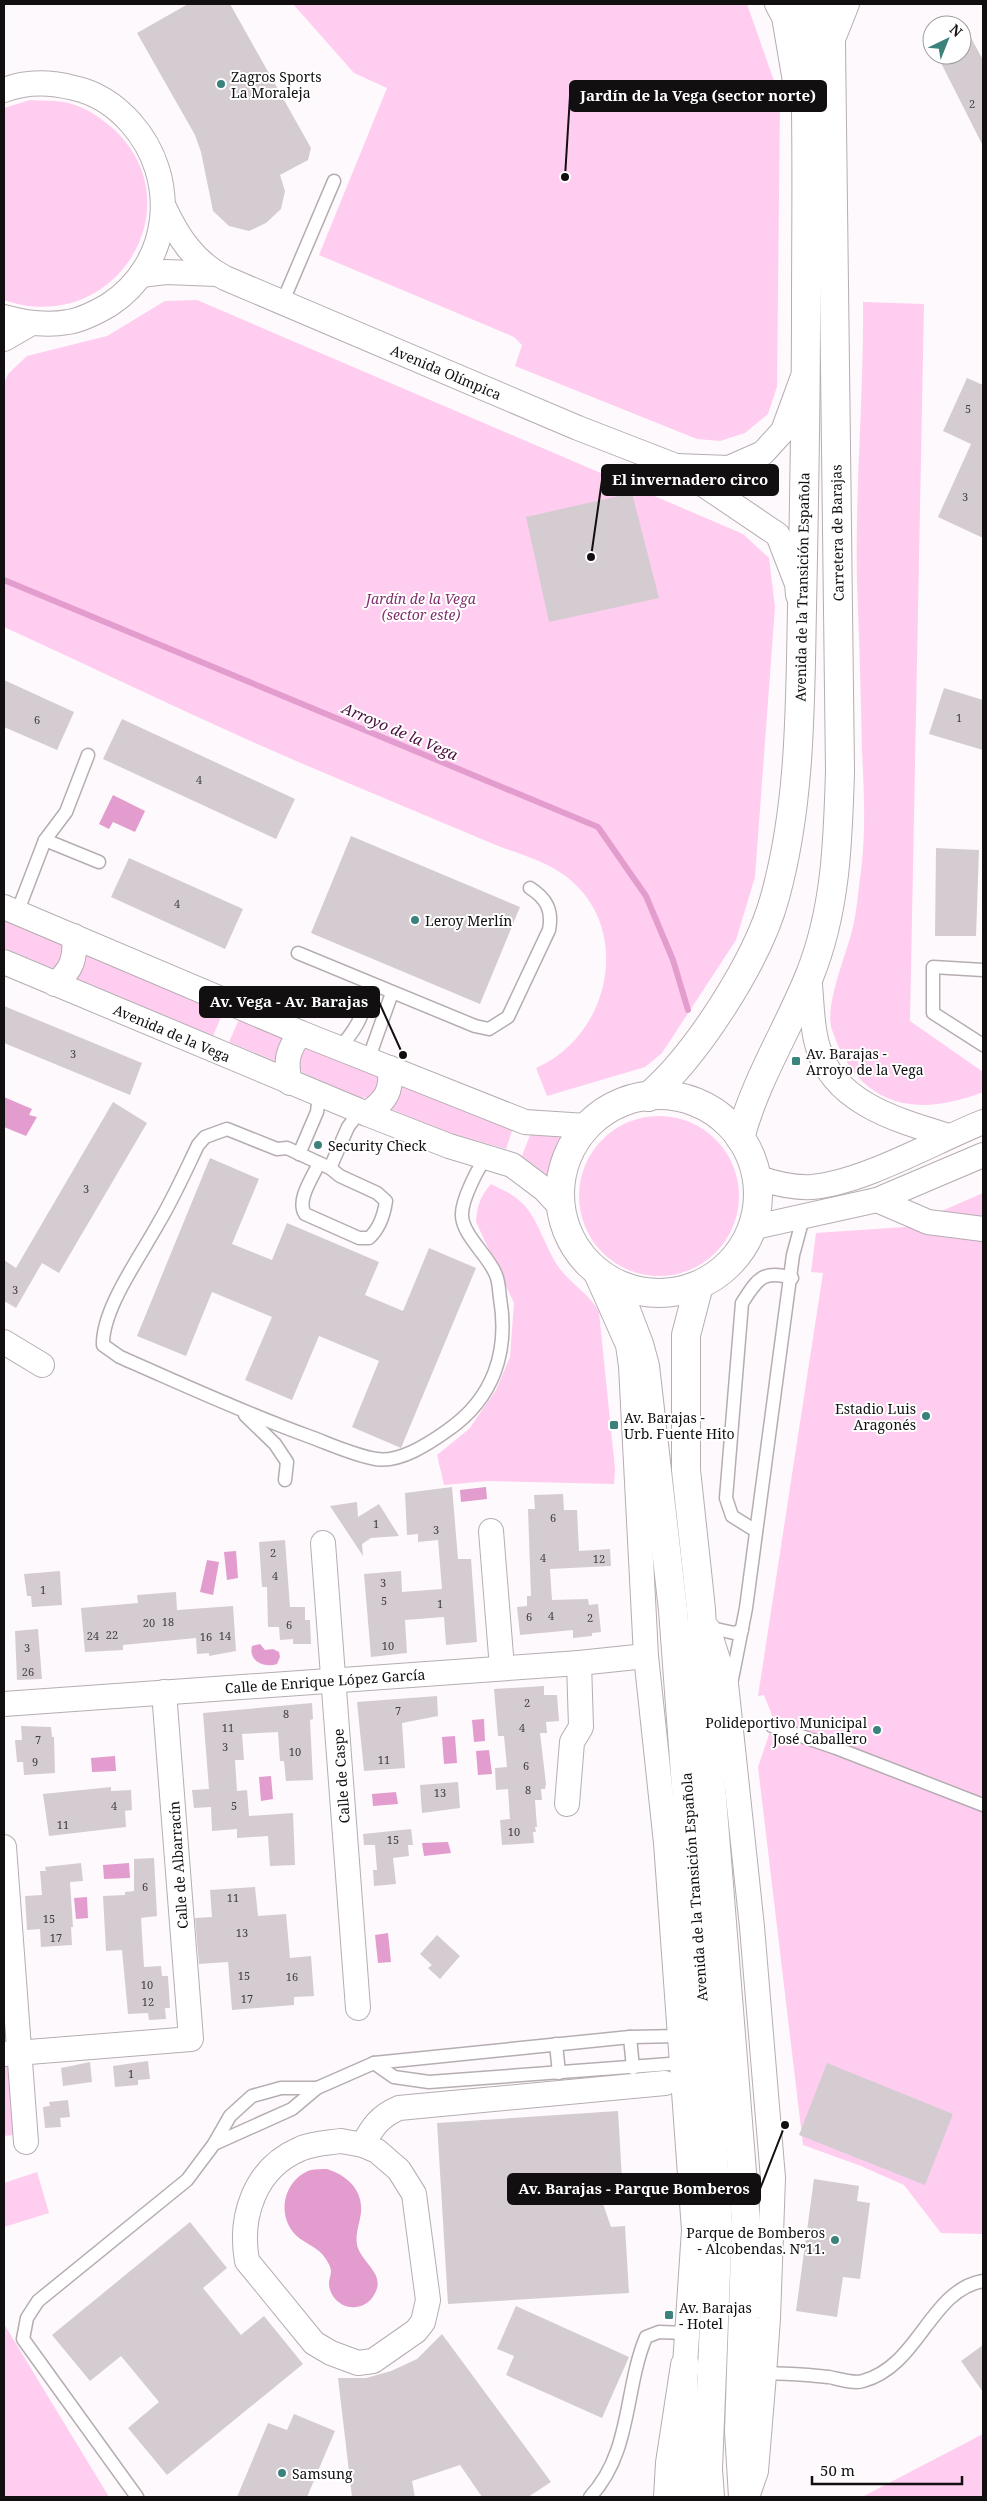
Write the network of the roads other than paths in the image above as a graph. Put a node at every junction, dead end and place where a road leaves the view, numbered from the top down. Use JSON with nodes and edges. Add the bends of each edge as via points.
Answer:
{"nodes":[{"id":1,"x":777,"y":4,"type":"edge"},
{"id":2,"x":798,"y":4,"type":"edge"},
{"id":3,"x":823,"y":4,"type":"edge"},
{"id":4,"x":847,"y":4,"type":"edge"},
{"id":5,"x":831,"y":44,"type":"junction"},
{"id":6,"x":4,"y":90,"type":"edge"},
{"id":7,"x":806,"y":147,"type":"junction"},
{"id":8,"x":334,"y":181,"type":"dead end"},
{"id":9,"x":164,"y":207,"type":"junction"},
{"id":10,"x":217,"y":274,"type":"junction"},
{"id":11,"x":141,"y":275,"type":"junction"},
{"id":12,"x":283,"y":301,"type":"junction"},
{"id":13,"x":4,"y":318,"type":"edge"},
{"id":14,"x":30,"y":324,"type":"junction"},
{"id":15,"x":4,"y":339,"type":"edge"},
{"id":16,"x":806,"y":367,"type":"junction"},
{"id":17,"x":676,"y":466,"type":"junction"},
{"id":18,"x":801,"y":631,"type":"junction"},
{"id":19,"x":88,"y":755,"type":"dead end"},
{"id":20,"x":45,"y":840,"type":"junction"},
{"id":21,"x":99,"y":862,"type":"dead end"},
{"id":22,"x":530,"y":888,"type":"dead end"},
{"id":23,"x":10,"y":910,"type":"edge"},
{"id":24,"x":74,"y":936,"type":"junction"},
{"id":25,"x":298,"y":952,"type":"dead end"},
{"id":26,"x":4,"y":962,"type":"edge"},
{"id":27,"x":983,"y":970,"type":"edge"},
{"id":28,"x":810,"y":976,"type":"junction"},
{"id":29,"x":55,"y":984,"type":"junction"},
{"id":30,"x":373,"y":985,"type":"junction"},
{"id":31,"x":392,"y":993,"type":"junction"},
{"id":32,"x":301,"y":1033,"type":"junction"},
{"id":33,"x":983,"y":1046,"type":"edge"},
{"id":34,"x":338,"y":1048,"type":"junction"},
{"id":35,"x":382,"y":1065,"type":"junction"},
{"id":36,"x":290,"y":1083,"type":"junction"},
{"id":37,"x":319,"y":1095,"type":"junction"},
{"id":38,"x":648,"y":1097,"type":"junction"},
{"id":39,"x":363,"y":1112,"type":"junction"},
{"id":40,"x":983,"y":1122,"type":"edge"},
{"id":41,"x":586,"y":1126,"type":"junction"},
{"id":42,"x":949,"y":1136,"type":"junction"},
{"id":43,"x":740,"y":1138,"type":"junction"},
{"id":44,"x":299,"y":1154,"type":"junction"},
{"id":45,"x":983,"y":1155,"type":"edge"},
{"id":46,"x":488,"y":1156,"type":"junction"},
{"id":47,"x":325,"y":1165,"type":"junction"},
{"id":48,"x":756,"y":1176,"type":"junction"},
{"id":49,"x":877,"y":1200,"type":"junction"},
{"id":50,"x":560,"y":1206,"type":"junction"},
{"id":51,"x":803,"y":1218,"type":"junction"},
{"id":52,"x":751,"y":1228,"type":"junction"},
{"id":53,"x":983,"y":1230,"type":"edge"},
{"id":54,"x":606,"y":1277,"type":"junction"},
{"id":55,"x":792,"y":1278,"type":"junction"},
{"id":56,"x":699,"y":1285,"type":"junction"},
{"id":57,"x":4,"y":1342,"type":"edge"},
{"id":58,"x":42,"y":1365,"type":"dead end"},
{"id":59,"x":237,"y":1408,"type":"junction"},
{"id":60,"x":285,"y":1480,"type":"dead end"},
{"id":61,"x":491,"y":1531,"type":"dead end"},
{"id":62,"x":756,"y":1531,"type":"junction"},
{"id":63,"x":323,"y":1543,"type":"dead end"},
{"id":64,"x":704,"y":1618,"type":"junction"},
{"id":65,"x":742,"y":1630,"type":"junction"},
{"id":66,"x":646,"y":1656,"type":"junction"},
{"id":67,"x":579,"y":1663,"type":"junction"},
{"id":68,"x":502,"y":1668,"type":"junction"},
{"id":69,"x":334,"y":1681,"type":"junction"},
{"id":70,"x":726,"y":1684,"type":"junction"},
{"id":71,"x":164,"y":1692,"type":"junction"},
{"id":72,"x":4,"y":1704,"type":"edge"},
{"id":73,"x":772,"y":1726,"type":"dead end"},
{"id":74,"x":567,"y":1804,"type":"dead end"},
{"id":75,"x":983,"y":1805,"type":"edge"},
{"id":76,"x":4,"y":1847,"type":"edge"},
{"id":77,"x":358,"y":2008,"type":"dead end"},
{"id":78,"x":680,"y":2036,"type":"junction"},
{"id":79,"x":630,"y":2037,"type":"junction"},
{"id":80,"x":556,"y":2044,"type":"junction"},
{"id":81,"x":11,"y":2054,"type":"edge"},
{"id":82,"x":374,"y":2063,"type":"junction"},
{"id":83,"x":683,"y":2063,"type":"junction"},
{"id":84,"x":633,"y":2068,"type":"junction"},
{"id":85,"x":559,"y":2073,"type":"junction"},
{"id":86,"x":665,"y":2083,"type":"dead end"},
{"id":87,"x":317,"y":2088,"type":"junction"},
{"id":88,"x":26,"y":2142,"type":"dead end"},
{"id":89,"x":214,"y":2144,"type":"junction"},
{"id":90,"x":363,"y":2145,"type":"junction"},
{"id":91,"x":983,"y":2281,"type":"edge"},
{"id":92,"x":686,"y":2333,"type":"junction"},
{"id":93,"x":685,"y":2365,"type":"junction"},
{"id":94,"x":764,"y":2374,"type":"junction"},
{"id":95,"x":137,"y":2497,"type":"edge"},
{"id":96,"x":590,"y":2497,"type":"edge"},
{"id":97,"x":668,"y":2497,"type":"edge"},
{"id":98,"x":691,"y":2497,"type":"edge"},
{"id":99,"x":710,"y":2497,"type":"edge"},
{"id":100,"x":745,"y":2497,"type":"edge"}],
"edges":[{"from":1,"to":7,"type":"street","via":[[784,17]]},
{"from":2,"to":7,"type":"main road","via":[[804,34]]},
{"from":3,"to":5,"type":"main road","name":"Carretera de Barajas"},
{"from":4,"to":5,"type":"street"},
{"from":5,"to":28,"type":"main road","name":"Carretera de Barajas","via":[[840,771],[838,847],[828,918]]},
{"from":6,"to":9,"type":"street","via":[[17,85],[53,83],[88,91],[120,110],[144,137],[160,170]]},
{"from":7,"to":16,"type":"main road","name":"Avenida de la Transición Española"},
{"from":8,"to":12,"type":"lane"},
{"from":9,"to":10,"type":"street","name":"Avenida Olímpica","via":[[177,235]]},
{"from":9,"to":11,"type":"street","via":[[158,243]]},
{"from":10,"to":11,"type":"street","name":"Avenida Olímpica","via":[[166,272]]},
{"from":10,"to":12,"type":"street","name":"Avenida Olímpica"},
{"from":11,"to":14,"type":"street","via":[[121,297],[96,313],[68,322]]},
{"from":12,"to":17,"type":"street","name":"Avenida Olímpica","via":[[493,392]]},
{"from":13,"to":14,"type":"street"},
{"from":14,"to":15,"type":"street"},
{"from":16,"to":17,"type":"street","name":"Avenida Olímpica","via":[[784,431],[763,453],[729,468]]},
{"from":16,"to":18,"type":"main road","name":"Avenida de la Transición Española"},
{"from":17,"to":18,"type":"street","name":"Avenida Olímpica","via":[[778,535],[797,584]]},
{"from":18,"to":38,"type":"main road","name":"Avenida de la Transición Española","via":[[799,753],[788,838],[775,897],[758,945],[719,1011],[682,1063]]},
{"from":19,"to":20,"type":"lane","via":[[66,812]]},
{"from":20,"to":21,"type":"lane"},
{"from":20,"to":23,"type":"lane"},
{"from":22,"to":31,"type":"lane","via":[[542,895],[551,919],[508,1017],[489,1029]]},
{"from":23,"to":24,"type":"street"},
{"from":24,"to":29,"type":"street","via":[[73,965]]},
{"from":24,"to":32,"type":"street"},
{"from":25,"to":30,"type":"lane"},
{"from":26,"to":29,"type":"street","name":"Avenida de la Vega"},
{"from":27,"to":33,"type":"lane","via":[[932,967],[933,1013]]},
{"from":28,"to":42,"type":"street","via":[[817,1044],[825,1066],[842,1086],[867,1105],[897,1121]]},
{"from":28,"to":43,"type":"main road","name":"Carretera de Barajas","via":[[748,1109]]},
{"from":29,"to":36,"type":"street","name":"Avenida de la Vega"},
{"from":30,"to":31,"type":"lane"},
{"from":30,"to":34,"type":"lane","via":[[357,1027]]},
{"from":31,"to":35,"type":"lane","via":[[372,1049]]},
{"from":32,"to":34,"type":"street"},
{"from":32,"to":36,"type":"street","via":[[287,1054]]},
{"from":34,"to":35,"type":"street"},
{"from":35,"to":39,"type":"street","via":[[391,1084],[388,1093],[381,1104]]},
{"from":35,"to":41,"type":"street","via":[[526,1122]]},
{"from":36,"to":37,"type":"street","name":"Avenida de la Vega"},
{"from":37,"to":39,"type":"street","name":"Avenida de la Vega"},
{"from":37,"to":44,"type":"lane","via":[[317,1112]]},
{"from":38,"to":41,"type":"main road","via":[[627,1100],[606,1110]]},
{"from":38,"to":43,"type":"main road","via":[[682,1097],[707,1107]]},
{"from":39,"to":46,"type":"street","name":"Avenida de la Vega","via":[[449,1146]]},
{"from":39,"to":47,"type":"lane","via":[[348,1127]]},
{"from":40,"to":42,"type":"street"},
{"from":41,"to":50,"type":"main road","via":[[564,1166]]},
{"from":42,"to":48,"type":"street","via":[[864,1174],[832,1184],[811,1187]]},
{"from":43,"to":48,"type":"main road","via":[[755,1164]]},
{"from":44,"to":47,"type":"lane"},
{"from":44,"to":59,"type":"lane","via":[[227,1129],[206,1137],[198,1145],[163,1217],[108,1312],[102,1331],[102,1345],[120,1357]]},
{"from":45,"to":49,"type":"street"},
{"from":46,"to":50,"type":"street","name":"Avenida de la Vega","via":[[512,1165],[544,1188]]},
{"from":46,"to":59,"type":"lane","via":[[480,1164],[462,1214],[466,1233],[475,1240],[496,1275],[504,1320],[494,1378],[474,1407],[456,1425],[432,1441],[393,1458],[378,1459],[351,1452]]},
{"from":47,"to":47,"type":"lane","via":[[386,1201],[385,1212],[369,1238],[358,1238],[305,1214],[301,1208]]},
{"from":48,"to":52,"type":"main road","via":[[759,1199]]},
{"from":49,"to":51,"type":"street"},
{"from":49,"to":53,"type":"street","via":[[928,1222]]},
{"from":50,"to":54,"type":"main road","name":"Avenida de la Transición Española","via":[[573,1244]]},
{"from":51,"to":52,"type":"street"},
{"from":51,"to":55,"type":"lane","via":[[793,1255]]},
{"from":52,"to":56,"type":"main road","via":[[748,1242],[728,1268]]},
{"from":54,"to":56,"type":"main road","via":[[654,1294]]},
{"from":54,"to":66,"type":"street","via":[[628,1345]]},
{"from":54,"to":99,"type":"main road","name":"Avenida de la Transición Española","via":[[639,1344],[645,1366],[673,1610],[718,2224],[708,2469]]},
{"from":55,"to":62,"type":"lane"},
{"from":55,"to":62,"type":"lane","via":[[771,1273],[756,1281],[742,1302],[726,1498],[732,1516]]},
{"from":56,"to":64,"type":"main road","name":"Avenida de la Transición Española","via":[[686,1335],[686,1470]]},
{"from":57,"to":58,"type":"street"},
{"from":59,"to":60,"type":"lane","via":[[275,1444],[287,1462]]},
{"from":61,"to":68,"type":"street"},
{"from":62,"to":65,"type":"lane"},
{"from":63,"to":69,"type":"street","name":"Calle de Caspe"},
{"from":64,"to":65,"type":"lane","via":[[734,1633]]},
{"from":64,"to":70,"type":"street"},
{"from":64,"to":100,"type":"main road","name":"Avenida de la Transición Española","via":[[708,1748],[746,2222],[739,2431]]},
{"from":65,"to":70,"type":"lane","via":[[732,1679]]},
{"from":66,"to":67,"type":"street","name":"Calle de Enrique López García"},
{"from":66,"to":78,"type":"street","via":[[666,1843]]},
{"from":67,"to":68,"type":"street","name":"Calle de Enrique López García"},
{"from":67,"to":74,"type":"street","via":[[580,1728],[572,1742]]},
{"from":68,"to":69,"type":"street","name":"Calle de Enrique López García"},
{"from":69,"to":71,"type":"street","name":"Calle de Enrique López García"},
{"from":69,"to":77,"type":"street","name":"Calle de Caspe"},
{"from":70,"to":94,"type":"street","via":[[752,1927],[773,2178]]},
{"from":71,"to":72,"type":"street","name":"Calle de Enrique López García"},
{"from":71,"to":81,"type":"street","name":"Calle de Albarracín","via":[[191,2039]]},
{"from":73,"to":75,"type":"lane"},
{"from":76,"to":81,"type":"street"},
{"from":78,"to":79,"type":"lane"},
{"from":78,"to":83,"type":"street"},
{"from":79,"to":80,"type":"lane"},
{"from":79,"to":84,"type":"lane"},
{"from":80,"to":82,"type":"lane"},
{"from":80,"to":85,"type":"lane"},
{"from":81,"to":88,"type":"street"},
{"from":82,"to":85,"type":"lane","via":[[394,2077],[429,2082]]},
{"from":82,"to":87,"type":"lane"},
{"from":83,"to":84,"type":"lane"},
{"from":83,"to":92,"type":"street","via":[[694,2230]]},
{"from":84,"to":85,"type":"lane"},
{"from":86,"to":90,"type":"street","via":[[399,2108],[372,2127]]},
{"from":87,"to":89,"type":"lane","via":[[292,2109]]},
{"from":87,"to":89,"type":"lane","via":[[281,2088],[252,2096],[230,2116]]},
{"from":89,"to":95,"type":"lane","via":[[187,2180],[38,2301],[27,2318],[24,2339]]},
{"from":90,"to":90,"type":"street","via":[[377,2151],[399,2170],[414,2194],[428,2300],[423,2322],[416,2331],[373,2361],[358,2362],[331,2354],[314,2343],[247,2261],[244,2229],[252,2196],[279,2161],[314,2144],[341,2141]]},
{"from":91,"to":94,"type":"lane","via":[[950,2297],[893,2368],[861,2382]]},
{"from":92,"to":93,"type":"street"},
{"from":92,"to":96,"type":"lane","via":[[659,2332],[646,2337],[639,2353],[619,2450],[601,2486]]},
{"from":93,"to":97,"type":"main road"},
{"from":93,"to":98,"type":"street"},
{"from":94,"to":100,"type":"street","via":[[756,2471]]}]}
